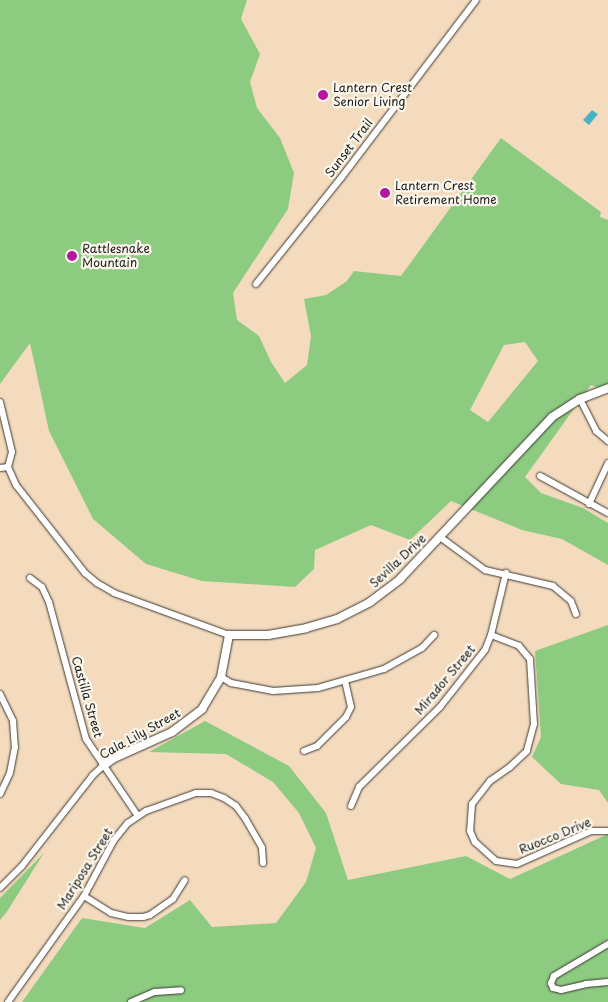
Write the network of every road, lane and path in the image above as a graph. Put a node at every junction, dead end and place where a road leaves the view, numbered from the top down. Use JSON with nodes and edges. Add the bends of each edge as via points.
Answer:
{"nodes":[{"id":1,"x":476,"y":0,"type":"edge"},
{"id":2,"x":256,"y":284,"type":"dead end"},
{"id":3,"x":608,"y":388,"type":"edge"},
{"id":4,"x":580,"y":399,"type":"junction"},
{"id":5,"x":0,"y":402,"type":"edge"},
{"id":6,"x":608,"y":441,"type":"edge"},
{"id":7,"x":608,"y":463,"type":"edge"},
{"id":8,"x":8,"y":467,"type":"junction"},
{"id":9,"x":0,"y":468,"type":"edge"},
{"id":10,"x":540,"y":476,"type":"dead end"},
{"id":11,"x":589,"y":504,"type":"junction"},
{"id":12,"x":608,"y":513,"type":"edge"},
{"id":13,"x":440,"y":537,"type":"junction"},
{"id":14,"x":506,"y":573,"type":"junction"},
{"id":15,"x":30,"y":578,"type":"dead end"},
{"id":16,"x":576,"y":614,"type":"dead end"},
{"id":17,"x":229,"y":635,"type":"junction"},
{"id":18,"x":434,"y":635,"type":"dead end"},
{"id":19,"x":491,"y":635,"type":"junction"},
{"id":20,"x":221,"y":677,"type":"junction"},
{"id":21,"x":345,"y":681,"type":"junction"},
{"id":22,"x":0,"y":694,"type":"edge"},
{"id":23,"x":304,"y":751,"type":"dead end"},
{"id":24,"x":103,"y":766,"type":"junction"},
{"id":25,"x":0,"y":794,"type":"edge"},
{"id":26,"x":351,"y":806,"type":"dead end"},
{"id":27,"x":138,"y":816,"type":"junction"},
{"id":28,"x":608,"y":831,"type":"edge"},
{"id":29,"x":263,"y":863,"type":"dead end"},
{"id":30,"x":185,"y":880,"type":"dead end"},
{"id":31,"x":0,"y":888,"type":"edge"},
{"id":32,"x":84,"y":896,"type":"junction"},
{"id":33,"x":608,"y":944,"type":"edge"},
{"id":34,"x":608,"y":982,"type":"edge"},
{"id":35,"x":181,"y":990,"type":"dead end"},
{"id":36,"x":8,"y":1002,"type":"edge"},
{"id":37,"x":131,"y":1002,"type":"edge"}],
"edges":[{"from":1,"to":2,"type":"street","name":"Sunset Trail"},
{"from":3,"to":4,"type":"street","name":"Sevilla Drive"},
{"from":4,"to":6,"type":"street","via":[[596,431]]},
{"from":4,"to":13,"type":"street","name":"Sevilla Drive","via":[[552,417]]},
{"from":5,"to":8,"type":"street","via":[[12,452]]},
{"from":7,"to":11,"type":"street"},
{"from":8,"to":9,"type":"street"},
{"from":8,"to":17,"type":"street","name":"Sevilla Drive","via":[[16,485],[85,573],[97,583],[114,593]]},
{"from":10,"to":11,"type":"street"},
{"from":11,"to":12,"type":"street"},
{"from":13,"to":14,"type":"street","via":[[472,563],[485,570]]},
{"from":13,"to":17,"type":"street","name":"Sevilla Drive","via":[[392,585],[370,602],[337,619],[268,635]]},
{"from":14,"to":16,"type":"street","via":[[553,586],[571,601]]},
{"from":14,"to":19,"type":"street","name":"Mirador Street"},
{"from":15,"to":24,"type":"street","name":"Castilla Street","via":[[42,587],[49,602],[86,739]]},
{"from":17,"to":20,"type":"street","name":"Cala Lily Street"},
{"from":18,"to":21,"type":"street","via":[[422,648],[397,662],[372,674]]},
{"from":19,"to":26,"type":"street","name":"Mirador Street","via":[[485,650],[440,707],[359,787]]},
{"from":19,"to":28,"type":"street","name":"Ruocco Drive","via":[[519,646],[530,660],[534,724],[527,751],[490,781],[472,804],[470,831],[475,842],[496,861],[517,864],[591,831]]},
{"from":20,"to":21,"type":"street","via":[[231,683],[273,691],[318,688]]},
{"from":20,"to":24,"type":"street","name":"Cala Lily Street","via":[[208,701],[188,722]]},
{"from":21,"to":23,"type":"street","via":[[351,707],[346,717],[317,746]]},
{"from":22,"to":25,"type":"street","via":[[12,721],[15,747],[10,774]]},
{"from":24,"to":27,"type":"street","name":"Castilla Street"},
{"from":24,"to":31,"type":"street","name":"Cala Lily Street","via":[[92,774],[22,866]]},
{"from":27,"to":29,"type":"street","name":"Mariposa Street","via":[[189,794],[218,795],[236,806],[245,818],[262,848]]},
{"from":27,"to":32,"type":"street","name":"Mariposa Street","via":[[114,840]]},
{"from":30,"to":32,"type":"street","via":[[173,899],[143,917],[129,918],[111,913]]},
{"from":32,"to":36,"type":"street","name":"Mariposa Street"},
{"from":33,"to":34,"type":"street","via":[[554,976],[551,983],[553,988],[561,990]]},
{"from":35,"to":37,"type":"street","via":[[155,992]]}]}
